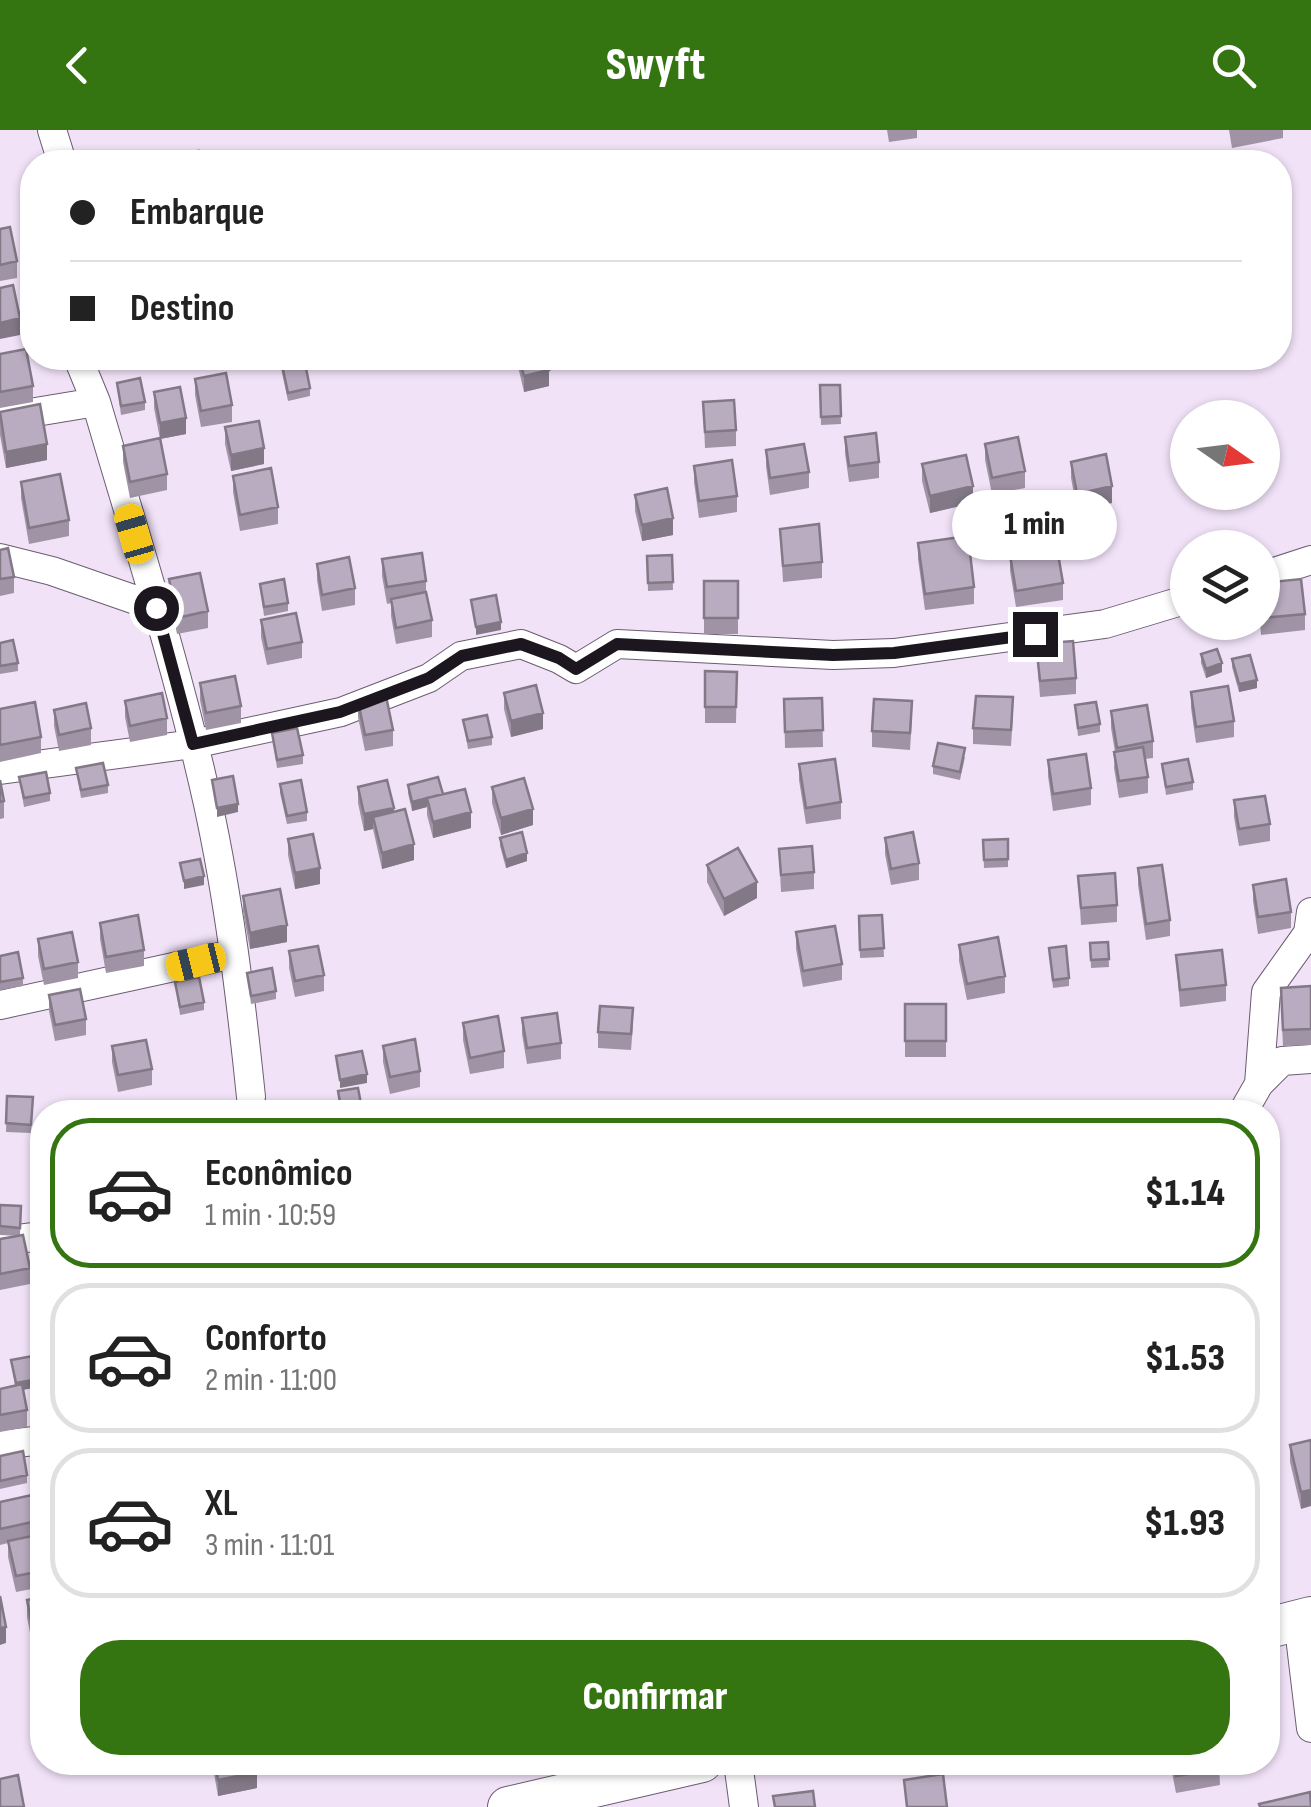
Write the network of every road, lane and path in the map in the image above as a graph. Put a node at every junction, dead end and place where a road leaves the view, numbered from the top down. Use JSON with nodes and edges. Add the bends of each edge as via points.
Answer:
{"nodes":[{"id":1,"x":83,"y":370,"type":"edge"},
{"id":2,"x":96,"y":402,"type":"junction"},
{"id":3,"x":0,"y":418,"type":"edge"},
{"id":4,"x":0,"y":558,"type":"edge"},
{"id":5,"x":1311,"y":560,"type":"edge"},
{"id":6,"x":1280,"y":570,"type":"edge"},
{"id":7,"x":1170,"y":604,"type":"edge"},
{"id":8,"x":156,"y":608,"type":"junction"},
{"id":9,"x":193,"y":744,"type":"junction"},
{"id":10,"x":0,"y":770,"type":"edge"},
{"id":11,"x":1311,"y":912,"type":"edge"},
{"id":12,"x":233,"y":954,"type":"junction"},
{"id":13,"x":0,"y":1006,"type":"edge"},
{"id":14,"x":1311,"y":1059,"type":"edge"},
{"id":15,"x":1258,"y":1084,"type":"junction"},
{"id":16,"x":251,"y":1097,"type":"dead end"},
{"id":17,"x":1249,"y":1100,"type":"edge"},
{"id":18,"x":30,"y":1237,"type":"edge"},
{"id":19,"x":0,"y":1240,"type":"edge"},
{"id":20,"x":30,"y":1441,"type":"edge"},
{"id":21,"x":0,"y":1445,"type":"edge"},
{"id":22,"x":1292,"y":1622,"type":"edge"},
{"id":23,"x":1311,"y":1728,"type":"edge"},
{"id":24,"x":646,"y":1775,"type":"edge"},
{"id":25,"x":740,"y":1775,"type":"edge"},
{"id":26,"x":508,"y":1807,"type":"edge"},
{"id":27,"x":744,"y":1807,"type":"edge"}],
"edges":[{"from":1,"to":2,"type":"street"},
{"from":2,"to":3,"type":"street"},
{"from":2,"to":8,"type":"street"},
{"from":4,"to":8,"type":"street"},
{"from":5,"to":6,"type":"street"},
{"from":7,"to":9,"type":"street","via":[[1106,624],[894,653],[617,644],[576,669],[521,644],[462,656],[429,678],[340,712]]},
{"from":8,"to":9,"type":"street"},
{"from":9,"to":10,"type":"street"},
{"from":9,"to":12,"type":"street"},
{"from":11,"to":15,"type":"street","via":[[1308,933],[1266,992]]},
{"from":12,"to":13,"type":"street"},
{"from":12,"to":16,"type":"street"},
{"from":14,"to":15,"type":"street","via":[[1282,1061]]},
{"from":15,"to":17,"type":"street"},
{"from":18,"to":19,"type":"street"},
{"from":20,"to":21,"type":"street"},
{"from":22,"to":23,"type":"street"},
{"from":24,"to":26,"type":"main road"},
{"from":25,"to":27,"type":"street"}]}
